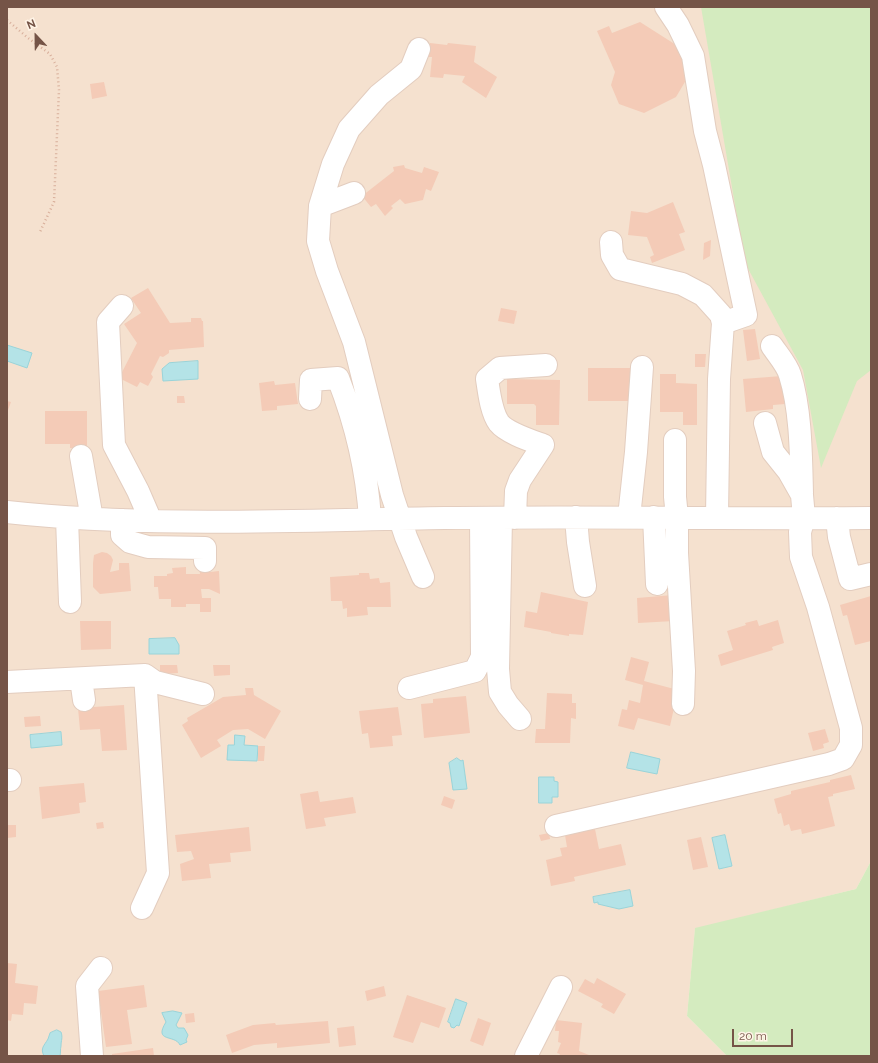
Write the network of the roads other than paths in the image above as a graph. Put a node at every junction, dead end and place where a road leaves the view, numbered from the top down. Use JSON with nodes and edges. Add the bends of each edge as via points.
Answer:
{"nodes":[{"id":1,"x":666,"y":7,"type":"edge"},
{"id":2,"x":419,"y":49,"type":"dead end"},
{"id":3,"x":354,"y":193,"type":"dead end"},
{"id":4,"x":320,"y":206,"type":"junction"},
{"id":5,"x":611,"y":242,"type":"dead end"},
{"id":6,"x":122,"y":306,"type":"dead end"},
{"id":7,"x":723,"y":323,"type":"junction"},
{"id":8,"x":772,"y":346,"type":"dead end"},
{"id":9,"x":546,"y":365,"type":"dead end"},
{"id":10,"x":642,"y":367,"type":"dead end"},
{"id":11,"x":310,"y":399,"type":"dead end"},
{"id":12,"x":765,"y":423,"type":"dead end"},
{"id":13,"x":675,"y":440,"type":"dead end"},
{"id":14,"x":81,"y":456,"type":"dead end"},
{"id":15,"x":802,"y":495,"type":"junction"},
{"id":16,"x":7,"y":512,"type":"edge"},
{"id":17,"x":576,"y":517,"type":"junction"},
{"id":18,"x":629,"y":517,"type":"junction"},
{"id":19,"x":654,"y":517,"type":"junction"},
{"id":20,"x":677,"y":517,"type":"junction"},
{"id":21,"x":717,"y":517,"type":"junction"},
{"id":22,"x":67,"y":518,"type":"junction"},
{"id":23,"x":499,"y":518,"type":"junction"},
{"id":24,"x":804,"y":518,"type":"junction"},
{"id":25,"x":838,"y":518,"type":"junction"},
{"id":26,"x":871,"y":518,"type":"edge"},
{"id":27,"x":92,"y":519,"type":"junction"},
{"id":28,"x":370,"y":519,"type":"junction"},
{"id":29,"x":400,"y":519,"type":"junction"},
{"id":30,"x":122,"y":520,"type":"junction"},
{"id":31,"x":152,"y":521,"type":"junction"},
{"id":32,"x":205,"y":561,"type":"dead end"},
{"id":33,"x":871,"y":574,"type":"edge"},
{"id":34,"x":423,"y":577,"type":"dead end"},
{"id":35,"x":657,"y":584,"type":"dead end"},
{"id":36,"x":585,"y":586,"type":"dead end"},
{"id":37,"x":70,"y":602,"type":"dead end"},
{"id":38,"x":145,"y":675,"type":"junction"},
{"id":39,"x":81,"y":678,"type":"junction"},
{"id":40,"x":7,"y":682,"type":"edge"},
{"id":41,"x":409,"y":688,"type":"dead end"},
{"id":42,"x":203,"y":694,"type":"dead end"},
{"id":43,"x":84,"y":700,"type":"dead end"},
{"id":44,"x":683,"y":704,"type":"dead end"},
{"id":45,"x":520,"y":719,"type":"dead end"},
{"id":46,"x":556,"y":826,"type":"dead end"},
{"id":47,"x":142,"y":908,"type":"dead end"},
{"id":48,"x":101,"y":968,"type":"dead end"},
{"id":49,"x":562,"y":987,"type":"dead end"},
{"id":50,"x":92,"y":1056,"type":"edge"},
{"id":51,"x":526,"y":1056,"type":"edge"}],
"edges":[{"from":1,"to":7,"type":"street","via":[[693,56],[705,131],[746,315]]},
{"from":2,"to":4,"type":"street","via":[[411,69],[379,95],[349,128],[333,164]]},
{"from":3,"to":4,"type":"street"},
{"from":4,"to":29,"type":"street","via":[[318,241],[354,342],[386,477]]},
{"from":5,"to":7,"type":"street","via":[[612,255],[620,269],[682,284],[703,295],[721,315]]},
{"from":6,"to":31,"type":"street","via":[[108,322],[114,445]]},
{"from":7,"to":21,"type":"street"},
{"from":8,"to":15,"type":"street","via":[[790,373],[796,402]]},
{"from":9,"to":23,"type":"street","via":[[500,368],[487,378],[491,404],[499,424],[517,436],[544,445],[520,480]]},
{"from":10,"to":18,"type":"street"},
{"from":11,"to":28,"type":"street","via":[[311,380],[338,378],[359,443],[368,488]]},
{"from":12,"to":15,"type":"street","via":[[773,452],[789,472]]},
{"from":13,"to":20,"type":"street","via":[[674,497]]},
{"from":14,"to":27,"type":"street"},
{"from":15,"to":24,"type":"street"},
{"from":16,"to":22,"type":"street"},
{"from":17,"to":18,"type":"street"},
{"from":17,"to":23,"type":"street"},
{"from":17,"to":36,"type":"street"},
{"from":18,"to":19,"type":"street"},
{"from":19,"to":20,"type":"street"},
{"from":19,"to":35,"type":"street"},
{"from":20,"to":21,"type":"street"},
{"from":20,"to":44,"type":"street","via":[[684,671]]},
{"from":21,"to":24,"type":"street"},
{"from":22,"to":27,"type":"street"},
{"from":22,"to":37,"type":"street"},
{"from":23,"to":29,"type":"street"},
{"from":23,"to":41,"type":"street","via":[[482,657],[475,671]]},
{"from":23,"to":45,"type":"street","via":[[500,692]]},
{"from":24,"to":25,"type":"street"},
{"from":24,"to":46,"type":"street","via":[[800,532],[801,557],[818,607],[851,728],[851,745],[843,759]]},
{"from":25,"to":26,"type":"street"},
{"from":25,"to":33,"type":"street","via":[[839,537],[850,579]]},
{"from":27,"to":30,"type":"street"},
{"from":28,"to":29,"type":"street"},
{"from":28,"to":31,"type":"street"},
{"from":29,"to":34,"type":"street"},
{"from":30,"to":31,"type":"street"},
{"from":30,"to":32,"type":"street","via":[[122,535],[130,542],[148,547],[205,548]]},
{"from":38,"to":39,"type":"street"},
{"from":38,"to":42,"type":"street","via":[[155,682]]},
{"from":38,"to":47,"type":"street","via":[[158,873]]},
{"from":39,"to":40,"type":"street"},
{"from":39,"to":43,"type":"street"},
{"from":48,"to":50,"type":"street","via":[[87,986]]},
{"from":49,"to":51,"type":"street"}]}
